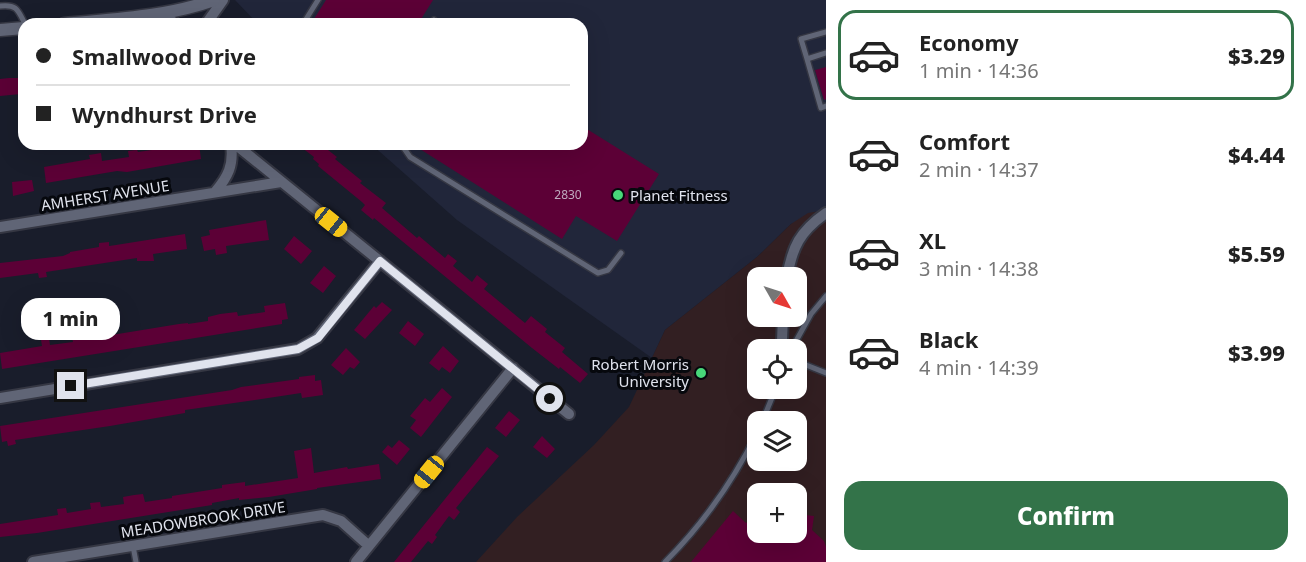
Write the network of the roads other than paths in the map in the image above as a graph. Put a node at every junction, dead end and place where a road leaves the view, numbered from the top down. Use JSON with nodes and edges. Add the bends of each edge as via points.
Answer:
{"nodes":[{"id":1,"x":214,"y":0,"type":"edge"},
{"id":2,"x":223,"y":0,"type":"edge"},
{"id":3,"x":318,"y":0,"type":"edge"},
{"id":4,"x":0,"y":6,"type":"edge"},
{"id":5,"x":162,"y":14,"type":"junction"},
{"id":6,"x":21,"y":18,"type":"edge"},
{"id":7,"x":123,"y":18,"type":"edge"},
{"id":8,"x":168,"y":18,"type":"edge"},
{"id":9,"x":210,"y":18,"type":"edge"},
{"id":10,"x":307,"y":18,"type":"edge"},
{"id":11,"x":18,"y":27,"type":"edge"},
{"id":12,"x":0,"y":30,"type":"edge"},
{"id":13,"x":826,"y":32,"type":"edge"},
{"id":14,"x":826,"y":53,"type":"edge"},
{"id":15,"x":807,"y":59,"type":"junction"},
{"id":16,"x":826,"y":106,"type":"edge"},
{"id":17,"x":232,"y":150,"type":"edge"},
{"id":18,"x":241,"y":150,"type":"edge"},
{"id":19,"x":405,"y":150,"type":"edge"},
{"id":20,"x":281,"y":182,"type":"junction"},
{"id":21,"x":214,"y":192,"type":"junction"},
{"id":22,"x":826,"y":213,"type":"edge"},
{"id":23,"x":0,"y":227,"type":"edge"},
{"id":24,"x":621,"y":253,"type":"dead end"},
{"id":25,"x":380,"y":261,"type":"junction"},
{"id":26,"x":790,"y":267,"type":"edge"},
{"id":27,"x":826,"y":296,"type":"edge"},
{"id":28,"x":798,"y":339,"type":"edge"},
{"id":29,"x":807,"y":365,"type":"edge"},
{"id":30,"x":513,"y":368,"type":"junction"},
{"id":31,"x":826,"y":373,"type":"edge"},
{"id":32,"x":0,"y":398,"type":"edge"},
{"id":33,"x":569,"y":414,"type":"dead end"},
{"id":34,"x":747,"y":452,"type":"edge"},
{"id":35,"x":133,"y":546,"type":"junction"},
{"id":36,"x":369,"y":546,"type":"junction"},
{"id":37,"x":33,"y":562,"type":"edge"},
{"id":38,"x":136,"y":562,"type":"edge"},
{"id":39,"x":356,"y":562,"type":"edge"},
{"id":40,"x":665,"y":562,"type":"edge"}],
"edges":[{"from":1,"to":5,"type":"street"},
{"from":2,"to":9,"type":"street"},
{"from":3,"to":10,"type":"lane"},
{"from":4,"to":6,"type":"lane","via":[[16,8]]},
{"from":5,"to":7,"type":"street"},
{"from":5,"to":8,"type":"street"},
{"from":11,"to":12,"type":"street"},
{"from":13,"to":15,"type":"lane","via":[[801,39]]},
{"from":14,"to":15,"type":"lane"},
{"from":15,"to":16,"type":"lane","via":[[821,108]]},
{"from":17,"to":21,"type":"street","via":[[231,168]]},
{"from":18,"to":20,"type":"street"},
{"from":19,"to":24,"type":"lane","via":[[410,157],[598,273],[608,270]]},
{"from":20,"to":21,"type":"street","name":"AMHERST AVENUE"},
{"from":20,"to":25,"type":"street"},
{"from":21,"to":23,"type":"street","name":"AMHERST AVENUE"},
{"from":22,"to":26,"type":"street","via":[[810,224],[795,244]]},
{"from":25,"to":30,"type":"street"},
{"from":25,"to":32,"type":"street","via":[[318,338],[298,349]]},
{"from":27,"to":28,"type":"lane"},
{"from":29,"to":31,"type":"lane"},
{"from":30,"to":33,"type":"street"},
{"from":30,"to":36,"type":"street"},
{"from":34,"to":40,"type":"lane","via":[[711,510]]},
{"from":35,"to":36,"type":"street","name":"MEADOWBROOK DRIVE","via":[[323,515],[341,521]]},
{"from":35,"to":37,"type":"street","name":"MEADOWBROOK DRIVE"},
{"from":35,"to":38,"type":"lane"},
{"from":36,"to":39,"type":"street"}]}
